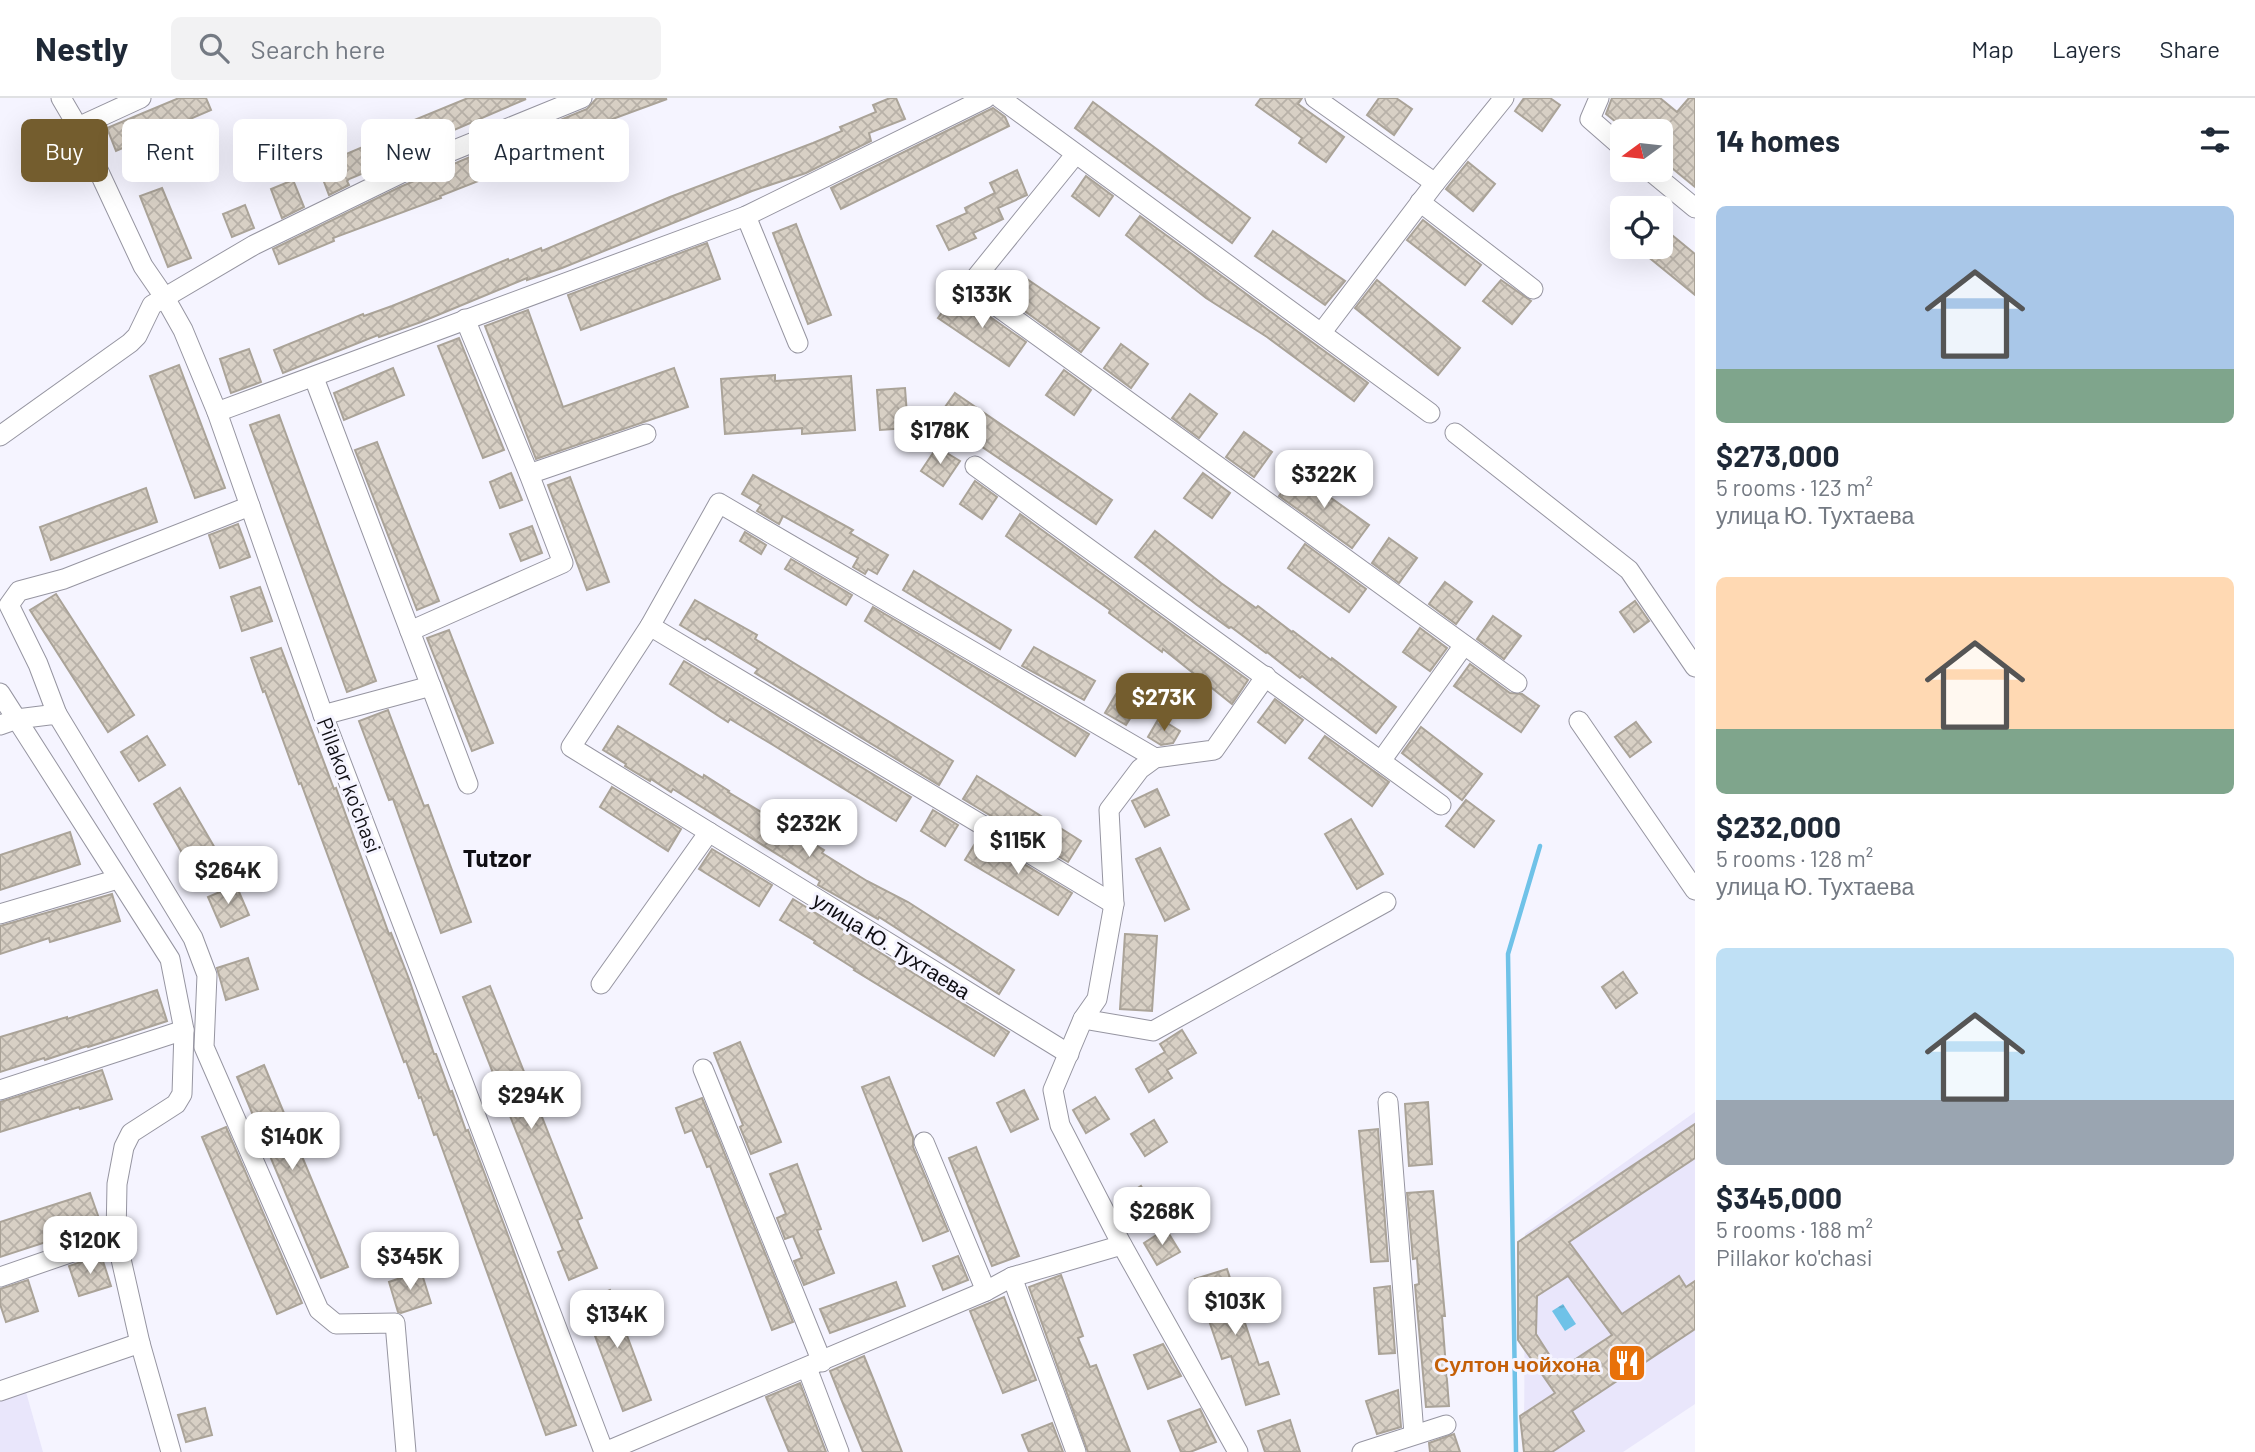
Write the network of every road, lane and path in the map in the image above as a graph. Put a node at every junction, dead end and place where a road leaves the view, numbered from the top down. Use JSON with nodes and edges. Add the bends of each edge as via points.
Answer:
{"nodes":[{"id":1,"x":61,"y":98,"type":"edge"},
{"id":2,"x":141,"y":98,"type":"edge"},
{"id":3,"x":582,"y":98,"type":"edge"},
{"id":4,"x":986,"y":98,"type":"edge"},
{"id":5,"x":1000,"y":98,"type":"edge"},
{"id":6,"x":1315,"y":98,"type":"edge"},
{"id":7,"x":1504,"y":98,"type":"edge"},
{"id":8,"x":1600,"y":98,"type":"edge"},
{"id":9,"x":73,"y":119,"type":"edge"},
{"id":10,"x":95,"y":119,"type":"edge"},
{"id":11,"x":1610,"y":136,"type":"edge"},
{"id":12,"x":1075,"y":155,"type":"junction"},
{"id":13,"x":104,"y":182,"type":"edge"},
{"id":14,"x":1664,"y":182,"type":"edge"},
{"id":15,"x":1435,"y":183,"type":"junction"},
{"id":16,"x":1420,"y":202,"type":"junction"},
{"id":17,"x":1695,"y":208,"type":"edge"},
{"id":18,"x":746,"y":216,"type":"junction"},
{"id":19,"x":1533,"y":289,"type":"dead end"},
{"id":20,"x":165,"y":298,"type":"junction"},
{"id":21,"x":465,"y":319,"type":"junction"},
{"id":22,"x":1322,"y":332,"type":"junction"},
{"id":23,"x":798,"y":343,"type":"dead end"},
{"id":24,"x":314,"y":378,"type":"junction"},
{"id":25,"x":217,"y":412,"type":"junction"},
{"id":26,"x":1430,"y":414,"type":"dead end"},
{"id":27,"x":1455,"y":433,"type":"dead end"},
{"id":28,"x":646,"y":434,"type":"dead end"},
{"id":29,"x":0,"y":436,"type":"edge"},
{"id":30,"x":975,"y":466,"type":"dead end"},
{"id":31,"x":530,"y":474,"type":"junction"},
{"id":32,"x":250,"y":506,"type":"junction"},
{"id":33,"x":650,"y":626,"type":"junction"},
{"id":34,"x":410,"y":631,"type":"junction"},
{"id":35,"x":1464,"y":645,"type":"junction"},
{"id":36,"x":1695,"y":667,"type":"edge"},
{"id":37,"x":1266,"y":676,"type":"junction"},
{"id":38,"x":1517,"y":683,"type":"dead end"},
{"id":39,"x":431,"y":686,"type":"junction"},
{"id":40,"x":0,"y":693,"type":"edge"},
{"id":41,"x":57,"y":714,"type":"junction"},
{"id":42,"x":323,"y":715,"type":"junction"},
{"id":43,"x":1580,"y":721,"type":"dead end"},
{"id":44,"x":9,"y":722,"type":"edge"},
{"id":45,"x":1155,"y":758,"type":"junction"},
{"id":46,"x":1381,"y":761,"type":"junction"},
{"id":47,"x":468,"y":784,"type":"dead end"},
{"id":48,"x":1441,"y":805,"type":"dead end"},
{"id":49,"x":709,"y":832,"type":"junction"},
{"id":50,"x":118,"y":878,"type":"junction"},
{"id":51,"x":1695,"y":890,"type":"edge"},
{"id":52,"x":1387,"y":902,"type":"dead end"},
{"id":53,"x":1114,"y":904,"type":"junction"},
{"id":54,"x":0,"y":914,"type":"edge"},
{"id":55,"x":601,"y":984,"type":"dead end"},
{"id":56,"x":1083,"y":1019,"type":"junction"},
{"id":57,"x":184,"y":1030,"type":"junction"},
{"id":58,"x":1069,"y":1054,"type":"junction"},
{"id":59,"x":703,"y":1069,"type":"dead end"},
{"id":60,"x":0,"y":1090,"type":"edge"},
{"id":61,"x":1388,"y":1102,"type":"dead end"},
{"id":62,"x":924,"y":1142,"type":"dead end"},
{"id":63,"x":116,"y":1237,"type":"junction"},
{"id":64,"x":1122,"y":1245,"type":"junction"},
{"id":65,"x":0,"y":1277,"type":"edge"},
{"id":66,"x":1012,"y":1277,"type":"junction"},
{"id":67,"x":986,"y":1291,"type":"junction"},
{"id":68,"x":140,"y":1343,"type":"junction"},
{"id":69,"x":814,"y":1365,"type":"junction"},
{"id":70,"x":0,"y":1391,"type":"edge"},
{"id":71,"x":1446,"y":1424,"type":"dead end"},
{"id":72,"x":1414,"y":1434,"type":"junction"},
{"id":73,"x":171,"y":1452,"type":"edge"},
{"id":74,"x":406,"y":1452,"type":"edge"},
{"id":75,"x":605,"y":1452,"type":"edge"},
{"id":76,"x":839,"y":1452,"type":"edge"},
{"id":77,"x":1076,"y":1452,"type":"edge"},
{"id":78,"x":1238,"y":1452,"type":"edge"},
{"id":79,"x":1362,"y":1452,"type":"edge"}],
"edges":[{"from":1,"to":9,"type":"street","name":"Pillakor ko'chasi"},
{"from":2,"to":10,"type":"street"},
{"from":3,"to":20,"type":"street","via":[[419,164],[254,245]]},
{"from":4,"to":18,"type":"street"},
{"from":5,"to":12,"type":"street"},
{"from":6,"to":15,"type":"street"},
{"from":7,"to":15,"type":"street"},
{"from":8,"to":11,"type":"street","via":[[1590,119]]},
{"from":12,"to":22,"type":"street"},
{"from":12,"to":35,"type":"street","via":[[969,286]]},
{"from":13,"to":20,"type":"street","name":"Pillakor ko'chasi","via":[[143,266]]},
{"from":14,"to":17,"type":"street"},
{"from":15,"to":16,"type":"street"},
{"from":16,"to":19,"type":"street"},
{"from":16,"to":22,"type":"street"},
{"from":18,"to":21,"type":"street"},
{"from":18,"to":23,"type":"street"},
{"from":20,"to":25,"type":"street","name":"Pillakor ko'chasi"},
{"from":20,"to":29,"type":"street","via":[[152,305],[130,343]]},
{"from":21,"to":24,"type":"street"},
{"from":21,"to":31,"type":"street"},
{"from":22,"to":26,"type":"street"},
{"from":24,"to":25,"type":"street"},
{"from":24,"to":34,"type":"street"},
{"from":25,"to":32,"type":"street","name":"Pillakor ko'chasi"},
{"from":27,"to":36,"type":"street","via":[[1629,569]]},
{"from":28,"to":31,"type":"street"},
{"from":30,"to":37,"type":"street"},
{"from":31,"to":34,"type":"street","via":[[563,563]]},
{"from":32,"to":41,"type":"street","via":[[65,579],[19,591],[9,605]]},
{"from":32,"to":42,"type":"street","name":"Pillakor ko'chasi"},
{"from":33,"to":45,"type":"street","via":[[719,503]]},
{"from":33,"to":49,"type":"street","name":"улица Ю. Тухтаева","via":[[571,747]]},
{"from":33,"to":53,"type":"street"},
{"from":34,"to":39,"type":"street"},
{"from":35,"to":38,"type":"street"},
{"from":35,"to":46,"type":"street"},
{"from":37,"to":45,"type":"street","via":[[1214,750]]},
{"from":37,"to":46,"type":"street"},
{"from":39,"to":42,"type":"street"},
{"from":39,"to":47,"type":"street"},
{"from":40,"to":44,"type":"street"},
{"from":41,"to":44,"type":"street"},
{"from":41,"to":74,"type":"street","via":[[193,938],[207,975],[204,1047],[320,1310],[336,1324],[396,1323]]},
{"from":42,"to":75,"type":"street","name":"Pillakor ko'chasi"},
{"from":43,"to":51,"type":"street"},
{"from":44,"to":50,"type":"street"},
{"from":45,"to":53,"type":"street","via":[[1140,769],[1109,810]]},
{"from":46,"to":48,"type":"street"},
{"from":49,"to":55,"type":"street"},
{"from":49,"to":58,"type":"street","name":"улица Ю. Тухтаева"},
{"from":50,"to":54,"type":"street"},
{"from":50,"to":57,"type":"street","via":[[170,960]]},
{"from":52,"to":56,"type":"street","via":[[1153,1031]]},
{"from":53,"to":56,"type":"street","via":[[1097,999]]},
{"from":56,"to":58,"type":"street"},
{"from":57,"to":60,"type":"street"},
{"from":57,"to":63,"type":"street","via":[[180,1100],[131,1133],[124,1147],[117,1184]]},
{"from":58,"to":64,"type":"street","via":[[1053,1090],[1060,1125]]},
{"from":59,"to":69,"type":"street"},
{"from":61,"to":72,"type":"street"},
{"from":62,"to":67,"type":"street"},
{"from":63,"to":65,"type":"street"},
{"from":63,"to":68,"type":"street"},
{"from":64,"to":66,"type":"street"},
{"from":64,"to":78,"type":"street"},
{"from":66,"to":67,"type":"street"},
{"from":66,"to":77,"type":"street"},
{"from":67,"to":69,"type":"street"},
{"from":68,"to":70,"type":"street"},
{"from":68,"to":73,"type":"street"},
{"from":69,"to":75,"type":"street"},
{"from":69,"to":76,"type":"street"},
{"from":71,"to":72,"type":"street"},
{"from":72,"to":79,"type":"street"}]}
